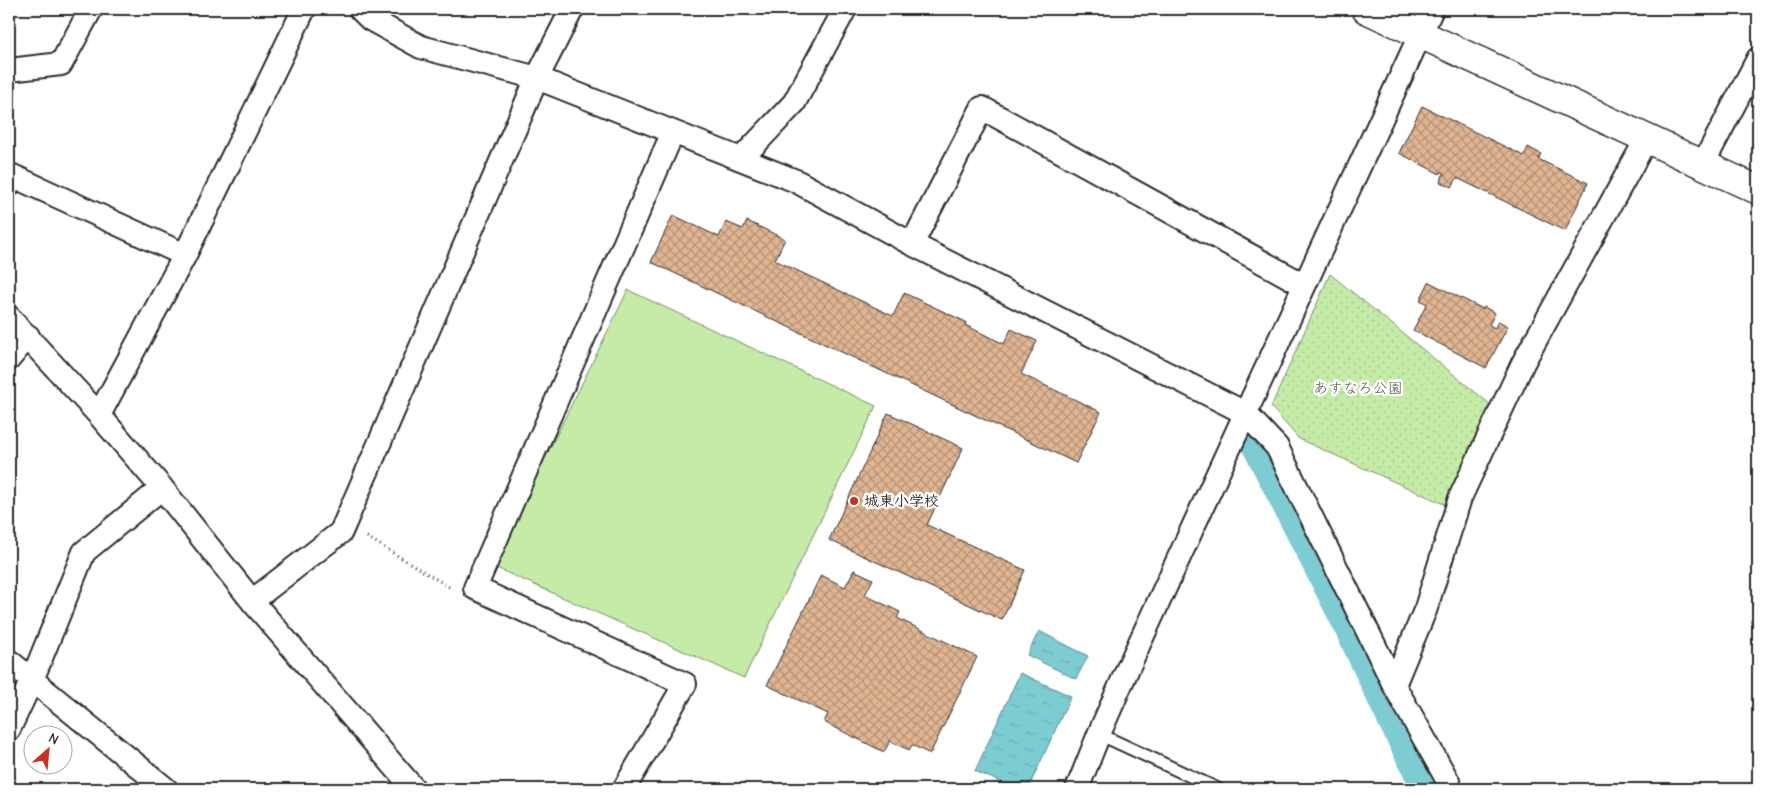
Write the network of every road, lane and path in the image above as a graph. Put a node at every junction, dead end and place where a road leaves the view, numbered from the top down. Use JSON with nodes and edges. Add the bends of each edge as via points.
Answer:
{"nodes":[{"id":1,"x":91,"y":9,"type":"edge"},
{"id":2,"x":304,"y":9,"type":"edge"},
{"id":3,"x":360,"y":9,"type":"edge"},
{"id":4,"x":572,"y":9,"type":"edge"},
{"id":5,"x":845,"y":9,"type":"edge"},
{"id":6,"x":1366,"y":9,"type":"edge"},
{"id":7,"x":1432,"y":9,"type":"edge"},
{"id":8,"x":1420,"y":34,"type":"junction"},
{"id":9,"x":1758,"y":59,"type":"edge"},
{"id":10,"x":9,"y":70,"type":"edge"},
{"id":11,"x":537,"y":78,"type":"junction"},
{"id":12,"x":673,"y":132,"type":"junction"},
{"id":13,"x":1647,"y":138,"type":"junction"},
{"id":14,"x":741,"y":159,"type":"junction"},
{"id":15,"x":1703,"y":164,"type":"junction"},
{"id":16,"x":9,"y":185,"type":"edge"},
{"id":17,"x":1758,"y":190,"type":"edge"},
{"id":18,"x":912,"y":244,"type":"junction"},
{"id":19,"x":185,"y":255,"type":"junction"},
{"id":20,"x":1304,"y":285,"type":"junction"},
{"id":21,"x":9,"y":317,"type":"edge"},
{"id":22,"x":28,"y":336,"type":"junction"},
{"id":23,"x":9,"y":359,"type":"edge"},
{"id":24,"x":1245,"y":413,"type":"junction"},
{"id":25,"x":99,"y":415,"type":"junction"},
{"id":26,"x":162,"y":488,"type":"junction"},
{"id":27,"x":345,"y":524,"type":"junction"},
{"id":28,"x":475,"y":588,"type":"junction"},
{"id":29,"x":252,"y":601,"type":"junction"},
{"id":30,"x":9,"y":661,"type":"edge"},
{"id":31,"x":32,"y":680,"type":"junction"},
{"id":32,"x":1394,"y":685,"type":"junction"},
{"id":33,"x":9,"y":729,"type":"edge"},
{"id":34,"x":1099,"y":734,"type":"junction"},
{"id":35,"x":1448,"y":786,"type":"edge"},
{"id":36,"x":166,"y":789,"type":"edge"},
{"id":37,"x":414,"y":789,"type":"edge"},
{"id":38,"x":624,"y":789,"type":"edge"},
{"id":39,"x":1077,"y":789,"type":"edge"},
{"id":40,"x":1218,"y":789,"type":"edge"}],
"edges":[{"from":1,"to":10,"type":"street","via":[[61,64]]},
{"from":2,"to":19,"type":"street"},
{"from":3,"to":11,"type":"street","via":[[370,20],[421,47]]},
{"from":4,"to":11,"type":"street"},
{"from":5,"to":14,"type":"street","via":[[794,103]]},
{"from":6,"to":8,"type":"street"},
{"from":7,"to":8,"type":"street"},
{"from":8,"to":13,"type":"street"},
{"from":8,"to":20,"type":"street"},
{"from":9,"to":15,"type":"street"},
{"from":11,"to":12,"type":"street"},
{"from":11,"to":27,"type":"street"},
{"from":12,"to":14,"type":"street"},
{"from":12,"to":28,"type":"street"},
{"from":13,"to":15,"type":"street"},
{"from":13,"to":32,"type":"street","via":[[1523,363],[1460,498],[1426,608]]},
{"from":14,"to":18,"type":"street","via":[[796,181]]},
{"from":15,"to":17,"type":"street"},
{"from":16,"to":19,"type":"street","via":[[14,176]]},
{"from":18,"to":20,"type":"street","via":[[982,108]]},
{"from":18,"to":24,"type":"street"},
{"from":19,"to":25,"type":"street"},
{"from":20,"to":24,"type":"street"},
{"from":21,"to":22,"type":"street"},
{"from":22,"to":23,"type":"street"},
{"from":22,"to":25,"type":"street"},
{"from":24,"to":32,"type":"street","via":[[1277,447]]},
{"from":24,"to":34,"type":"street"},
{"from":25,"to":26,"type":"street"},
{"from":26,"to":29,"type":"street"},
{"from":26,"to":31,"type":"street","via":[[84,552]]},
{"from":27,"to":28,"type":"path","via":[[460,593]]},
{"from":27,"to":29,"type":"street","via":[[341,532]]},
{"from":28,"to":38,"type":"street","via":[[686,684]]},
{"from":29,"to":37,"type":"street"},
{"from":30,"to":31,"type":"street"},
{"from":31,"to":33,"type":"street"},
{"from":31,"to":36,"type":"street"},
{"from":32,"to":35,"type":"street"},
{"from":34,"to":39,"type":"street"},
{"from":34,"to":40,"type":"lane"}]}
